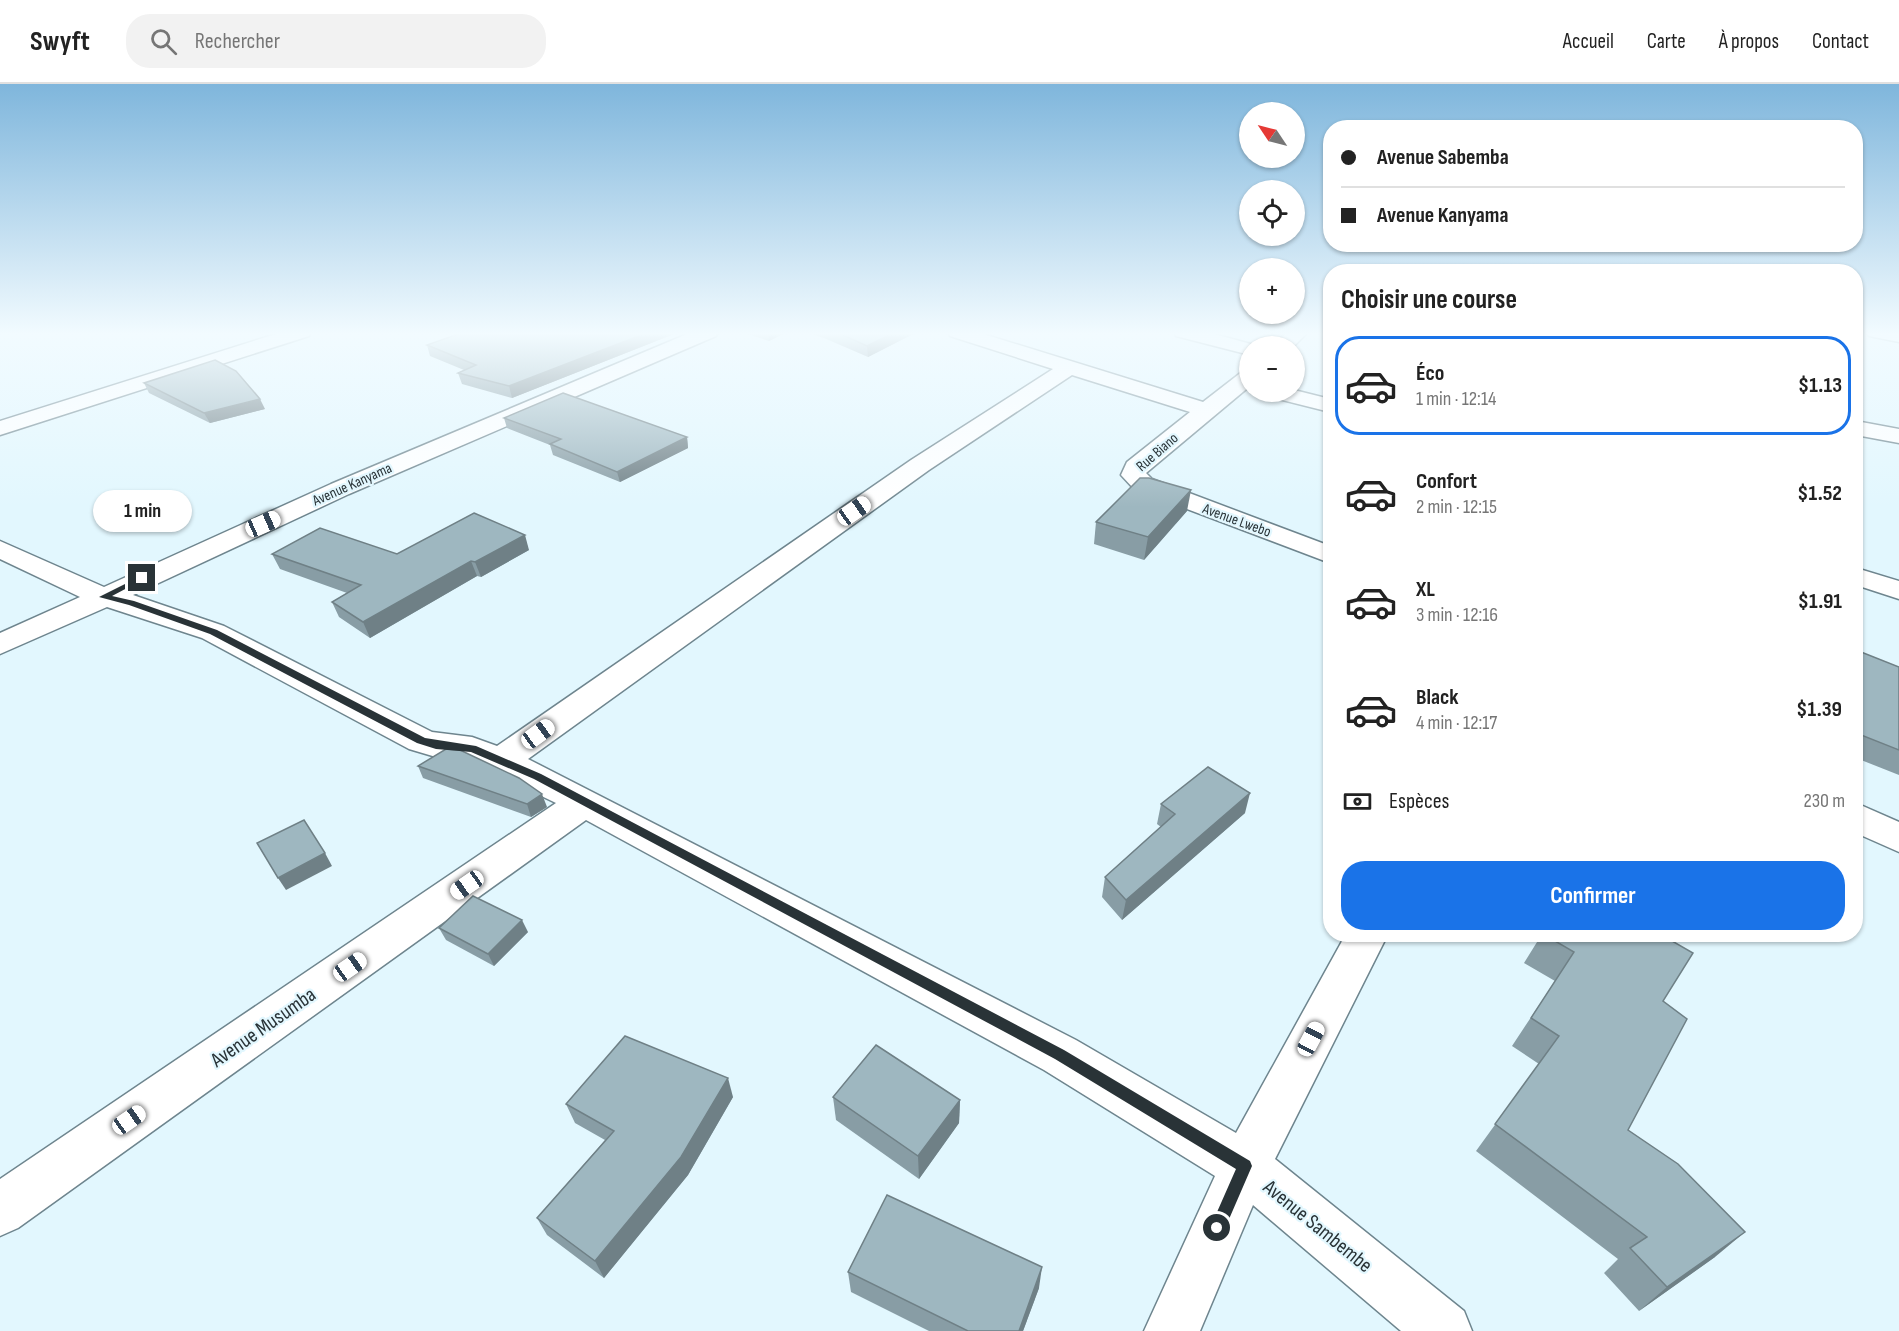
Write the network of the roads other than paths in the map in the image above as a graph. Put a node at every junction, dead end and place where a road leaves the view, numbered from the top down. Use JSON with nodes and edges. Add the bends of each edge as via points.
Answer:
{"nodes":[{"id":1,"x":119,"y":390,"type":"edge"},
{"id":2,"x":572,"y":390,"type":"edge"},
{"id":3,"x":1034,"y":390,"type":"edge"},
{"id":4,"x":1141,"y":390,"type":"edge"},
{"id":5,"x":1233,"y":390,"type":"edge"},
{"id":6,"x":1305,"y":399,"type":"edge"},
{"id":7,"x":1323,"y":404,"type":"edge"},
{"id":8,"x":1206,"y":410,"type":"junction"},
{"id":9,"x":0,"y":428,"type":"edge"},
{"id":10,"x":1863,"y":429,"type":"edge"},
{"id":11,"x":1899,"y":436,"type":"edge"},
{"id":12,"x":1143,"y":484,"type":"joint"},
{"id":13,"x":0,"y":549,"type":"edge"},
{"id":14,"x":1323,"y":552,"type":"edge"},
{"id":15,"x":1863,"y":578,"type":"edge"},
{"id":16,"x":1899,"y":590,"type":"edge"},
{"id":17,"x":103,"y":597,"type":"junction"},
{"id":18,"x":0,"y":645,"type":"edge"},
{"id":19,"x":502,"y":760,"type":"junction"},
{"id":20,"x":585,"y":802,"type":"junction"},
{"id":21,"x":1863,"y":820,"type":"edge"},
{"id":22,"x":1899,"y":838,"type":"edge"},
{"id":23,"x":1364,"y":942,"type":"edge"},
{"id":24,"x":1245,"y":1166,"type":"junction"},
{"id":25,"x":0,"y":1210,"type":"edge"},
{"id":26,"x":1172,"y":1331,"type":"edge"},
{"id":27,"x":1444,"y":1331,"type":"edge"}],
"edges":[{"from":1,"to":9,"type":"street"},
{"from":2,"to":17,"type":"street","name":"Avenue Kanyama","via":[[340,489]]},
{"from":3,"to":19,"type":"street","via":[[911,471]]},
{"from":4,"to":8,"type":"street"},
{"from":5,"to":8,"type":"street","name":"Rue Biano"},
{"from":6,"to":7,"type":"street"},
{"from":8,"to":12,"type":"street","name":"Rue Biano","via":[[1136,467],[1133,475]]},
{"from":10,"to":11,"type":"street"},
{"from":12,"to":14,"type":"street","name":"Avenue Lwebo"},
{"from":13,"to":17,"type":"street","name":"Avenue Sambembe"},
{"from":15,"to":16,"type":"street"},
{"from":17,"to":18,"type":"street","name":"Avenue Kanyama"},
{"from":17,"to":19,"type":"street","name":"Avenue Sambembe","via":[[213,632],[421,741],[472,749]]},
{"from":19,"to":20,"type":"street","name":"Avenue Sambembe"},
{"from":20,"to":24,"type":"street","name":"Avenue Sambembe","via":[[1060,1054]]},
{"from":20,"to":25,"type":"street","name":"Avenue Musumba"},
{"from":21,"to":22,"type":"street"},
{"from":23,"to":24,"type":"street"},
{"from":24,"to":26,"type":"street"},
{"from":24,"to":27,"type":"street","name":"Avenue Sambembe"}]}
